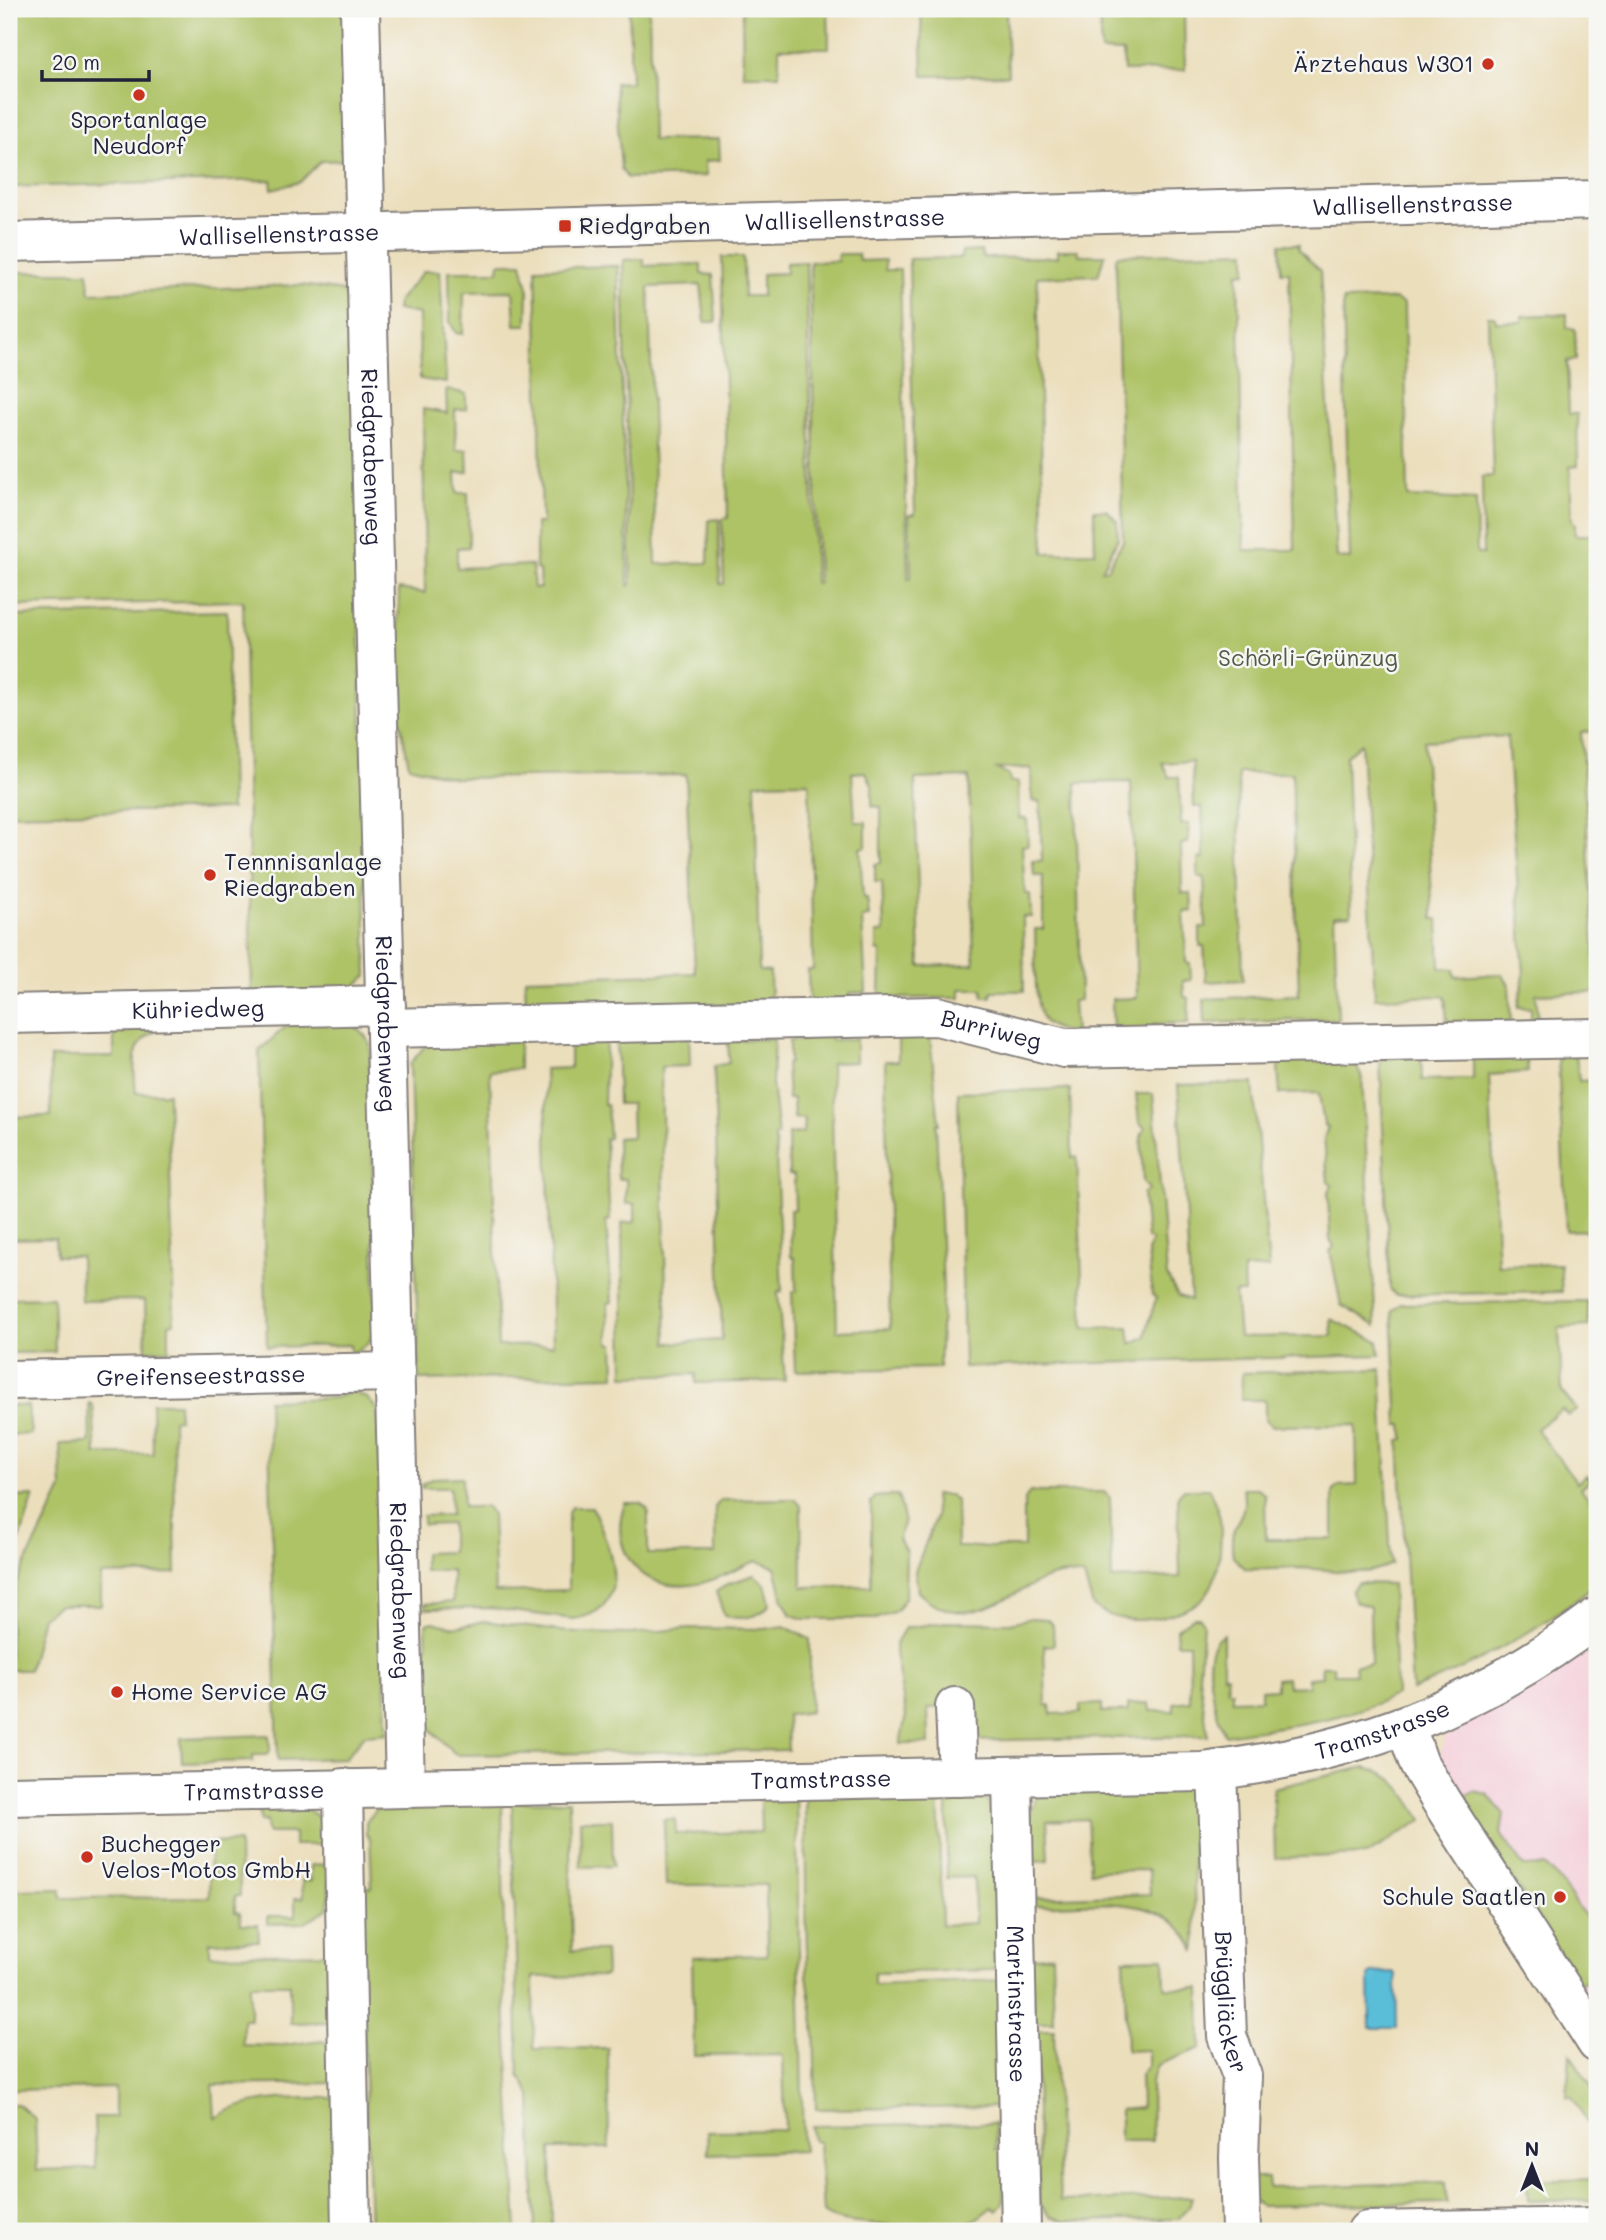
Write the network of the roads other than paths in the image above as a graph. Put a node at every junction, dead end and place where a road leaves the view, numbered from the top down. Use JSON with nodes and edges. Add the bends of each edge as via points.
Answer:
{"nodes":[{"id":1,"x":360,"y":9,"type":"edge"},
{"id":2,"x":1597,"y":200,"type":"edge"},
{"id":3,"x":366,"y":231,"type":"junction"},
{"id":4,"x":9,"y":242,"type":"edge"},
{"id":5,"x":9,"y":1014,"type":"edge"},
{"id":6,"x":386,"y":1016,"type":"junction"},
{"id":7,"x":1597,"y":1038,"type":"edge"},
{"id":8,"x":395,"y":1372,"type":"junction"},
{"id":9,"x":9,"y":1380,"type":"edge"},
{"id":10,"x":1597,"y":1617,"type":"edge"},
{"id":11,"x":945,"y":1708,"type":"dead end"},
{"id":12,"x":1406,"y":1727,"type":"junction"},
{"id":13,"x":1217,"y":1770,"type":"junction"},
{"id":14,"x":1012,"y":1776,"type":"junction"},
{"id":15,"x":948,"y":1777,"type":"junction"},
{"id":16,"x":405,"y":1786,"type":"junction"},
{"id":17,"x":343,"y":1788,"type":"junction"},
{"id":18,"x":9,"y":1796,"type":"edge"},
{"id":19,"x":1597,"y":2043,"type":"edge"},
{"id":20,"x":1597,"y":2227,"type":"edge"},
{"id":21,"x":351,"y":2231,"type":"edge"},
{"id":22,"x":1021,"y":2231,"type":"edge"},
{"id":23,"x":1241,"y":2231,"type":"edge"},
{"id":24,"x":1367,"y":2231,"type":"edge"}],
"edges":[{"from":1,"to":3,"type":"street","name":"Riedgrabenweg"},
{"from":2,"to":3,"type":"street","name":"Wallisellenstrasse"},
{"from":3,"to":4,"type":"street","name":"Wallisellenstrasse"},
{"from":3,"to":6,"type":"street","name":"Riedgrabenweg"},
{"from":5,"to":6,"type":"street","name":"Kühriedweg"},
{"from":6,"to":7,"type":"street","name":"Burriweg","via":[[937,1016],[1064,1048]]},
{"from":6,"to":8,"type":"street","name":"Riedgrabenweg"},
{"from":8,"to":9,"type":"street","name":"Greifenseestrasse"},
{"from":8,"to":16,"type":"street","name":"Riedgrabenweg"},
{"from":10,"to":12,"type":"street","name":"Tramstrasse","via":[[1448,1709]]},
{"from":11,"to":15,"type":"street"},
{"from":12,"to":13,"type":"street","name":"Tramstrasse","via":[[1273,1763]]},
{"from":12,"to":19,"type":"street","via":[[1435,1792]]},
{"from":13,"to":14,"type":"street","name":"Tramstrasse"},
{"from":13,"to":23,"type":"street","name":"Brüggliäcker","via":[[1227,2036],[1242,2076]]},
{"from":14,"to":15,"type":"street","name":"Tramstrasse"},
{"from":14,"to":22,"type":"street","name":"Martinstrasse"},
{"from":15,"to":16,"type":"street","name":"Tramstrasse"},
{"from":16,"to":17,"type":"street","name":"Tramstrasse"},
{"from":17,"to":18,"type":"street","name":"Tramstrasse"},
{"from":17,"to":21,"type":"street"},
{"from":20,"to":24,"type":"street"}]}
